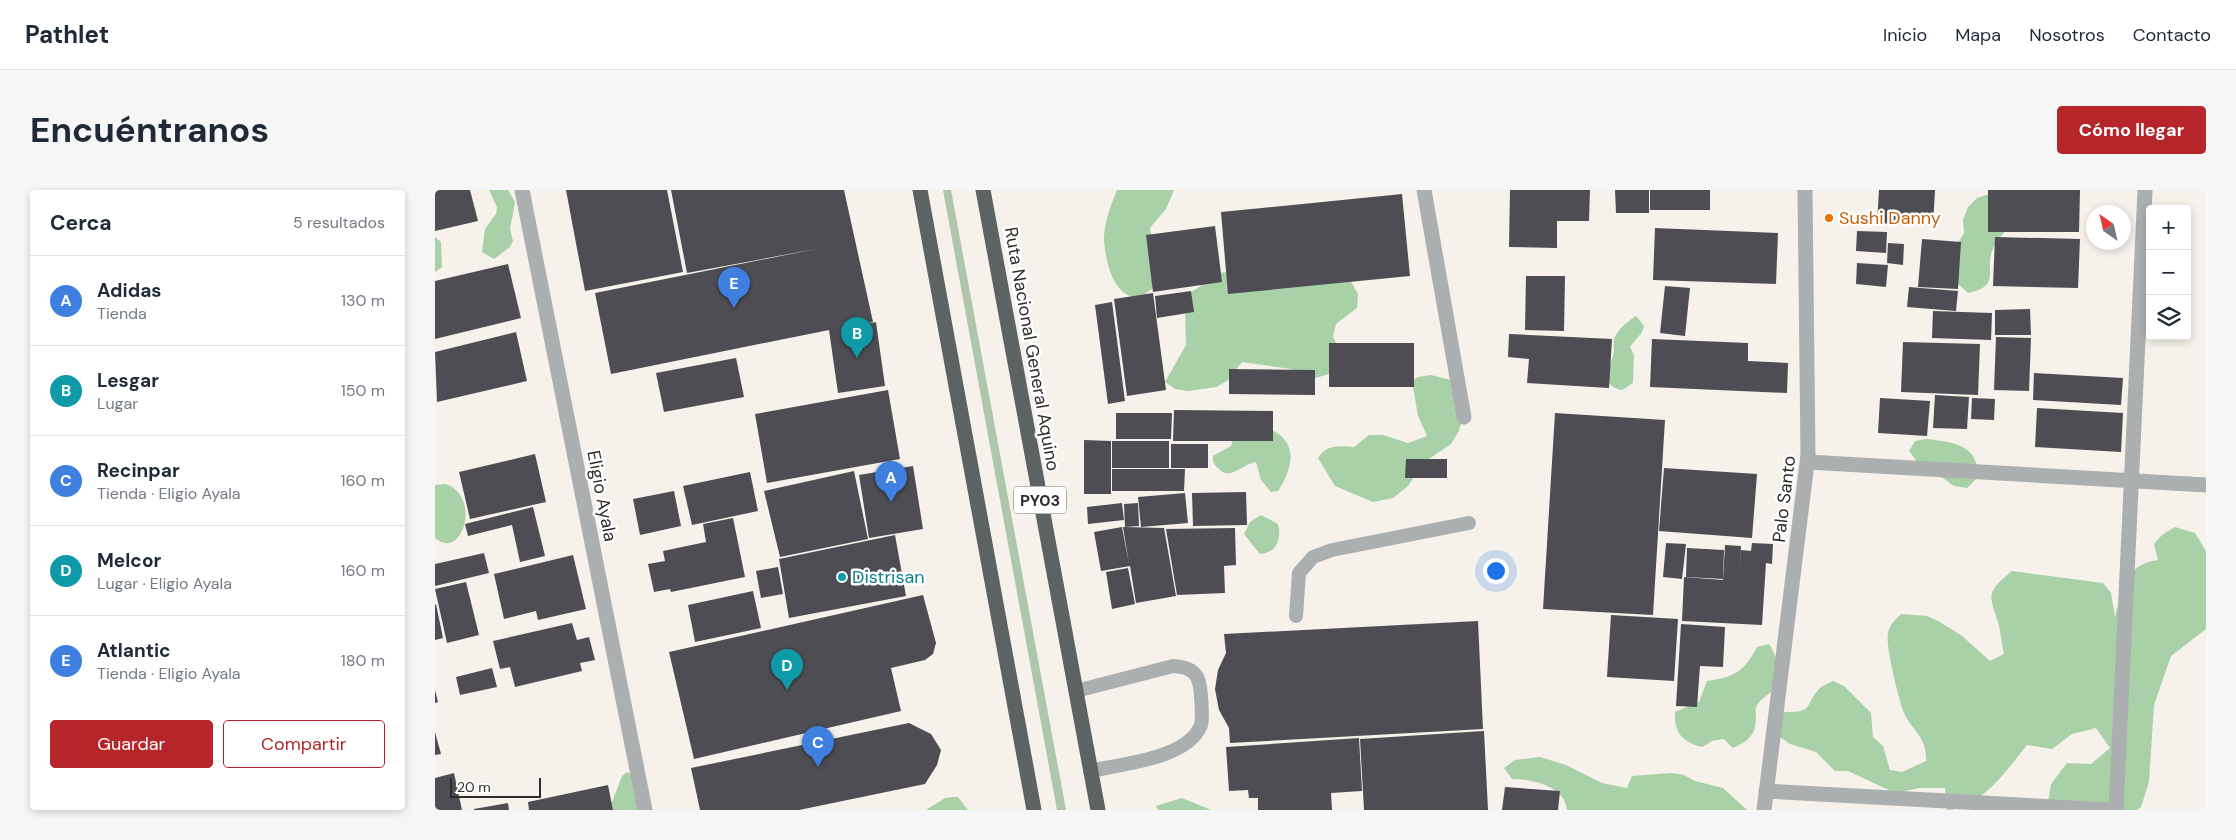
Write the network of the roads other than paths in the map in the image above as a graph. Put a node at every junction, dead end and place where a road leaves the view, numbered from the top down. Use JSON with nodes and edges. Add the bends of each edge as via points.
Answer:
{"nodes":[{"id":1,"x":522,"y":190,"type":"edge"},
{"id":2,"x":920,"y":190,"type":"edge"},
{"id":3,"x":983,"y":190,"type":"edge"},
{"id":4,"x":1424,"y":190,"type":"edge"},
{"id":5,"x":1805,"y":190,"type":"edge"},
{"id":6,"x":2145,"y":190,"type":"edge"},
{"id":7,"x":1464,"y":417,"type":"dead end"},
{"id":8,"x":1808,"y":462,"type":"junction"},
{"id":9,"x":2131,"y":480,"type":"junction"},
{"id":10,"x":2206,"y":485,"type":"edge"},
{"id":11,"x":1469,"y":523,"type":"dead end"},
{"id":12,"x":1296,"y":616,"type":"dead end"},
{"id":13,"x":1076,"y":691,"type":"junction"},
{"id":14,"x":1090,"y":771,"type":"junction"},
{"id":15,"x":1766,"y":791,"type":"junction"},
{"id":16,"x":645,"y":810,"type":"edge"},
{"id":17,"x":1034,"y":810,"type":"edge"},
{"id":18,"x":1098,"y":810,"type":"edge"},
{"id":19,"x":1764,"y":810,"type":"edge"},
{"id":20,"x":2109,"y":810,"type":"edge"},
{"id":21,"x":2116,"y":810,"type":"edge"}],
"edges":[{"from":1,"to":16,"type":"street","name":"Eligio Ayala"},
{"from":2,"to":17,"type":"highway"},
{"from":3,"to":13,"type":"highway","name":"Ruta Nacional General Aquino","number":"PY03"},
{"from":4,"to":7,"type":"street"},
{"from":5,"to":8,"type":"street","name":"Palo Santo"},
{"from":6,"to":9,"type":"street"},
{"from":8,"to":9,"type":"street"},
{"from":8,"to":15,"type":"street","name":"Palo Santo"},
{"from":9,"to":10,"type":"street"},
{"from":9,"to":21,"type":"street"},
{"from":11,"to":12,"type":"lane","via":[[1332,550],[1313,557],[1299,573]]},
{"from":13,"to":14,"type":"highway","name":"Ruta Nacional General Aquino","number":"PY03"},
{"from":13,"to":14,"type":"lane","via":[[1173,666],[1185,666],[1195,672],[1200,685],[1202,725],[1191,740],[1163,756]]},
{"from":14,"to":18,"type":"highway","name":"Ruta Nacional General Aquino","number":"PY03"},
{"from":15,"to":19,"type":"street","name":"Palo Santo"},
{"from":15,"to":20,"type":"street"}]}
